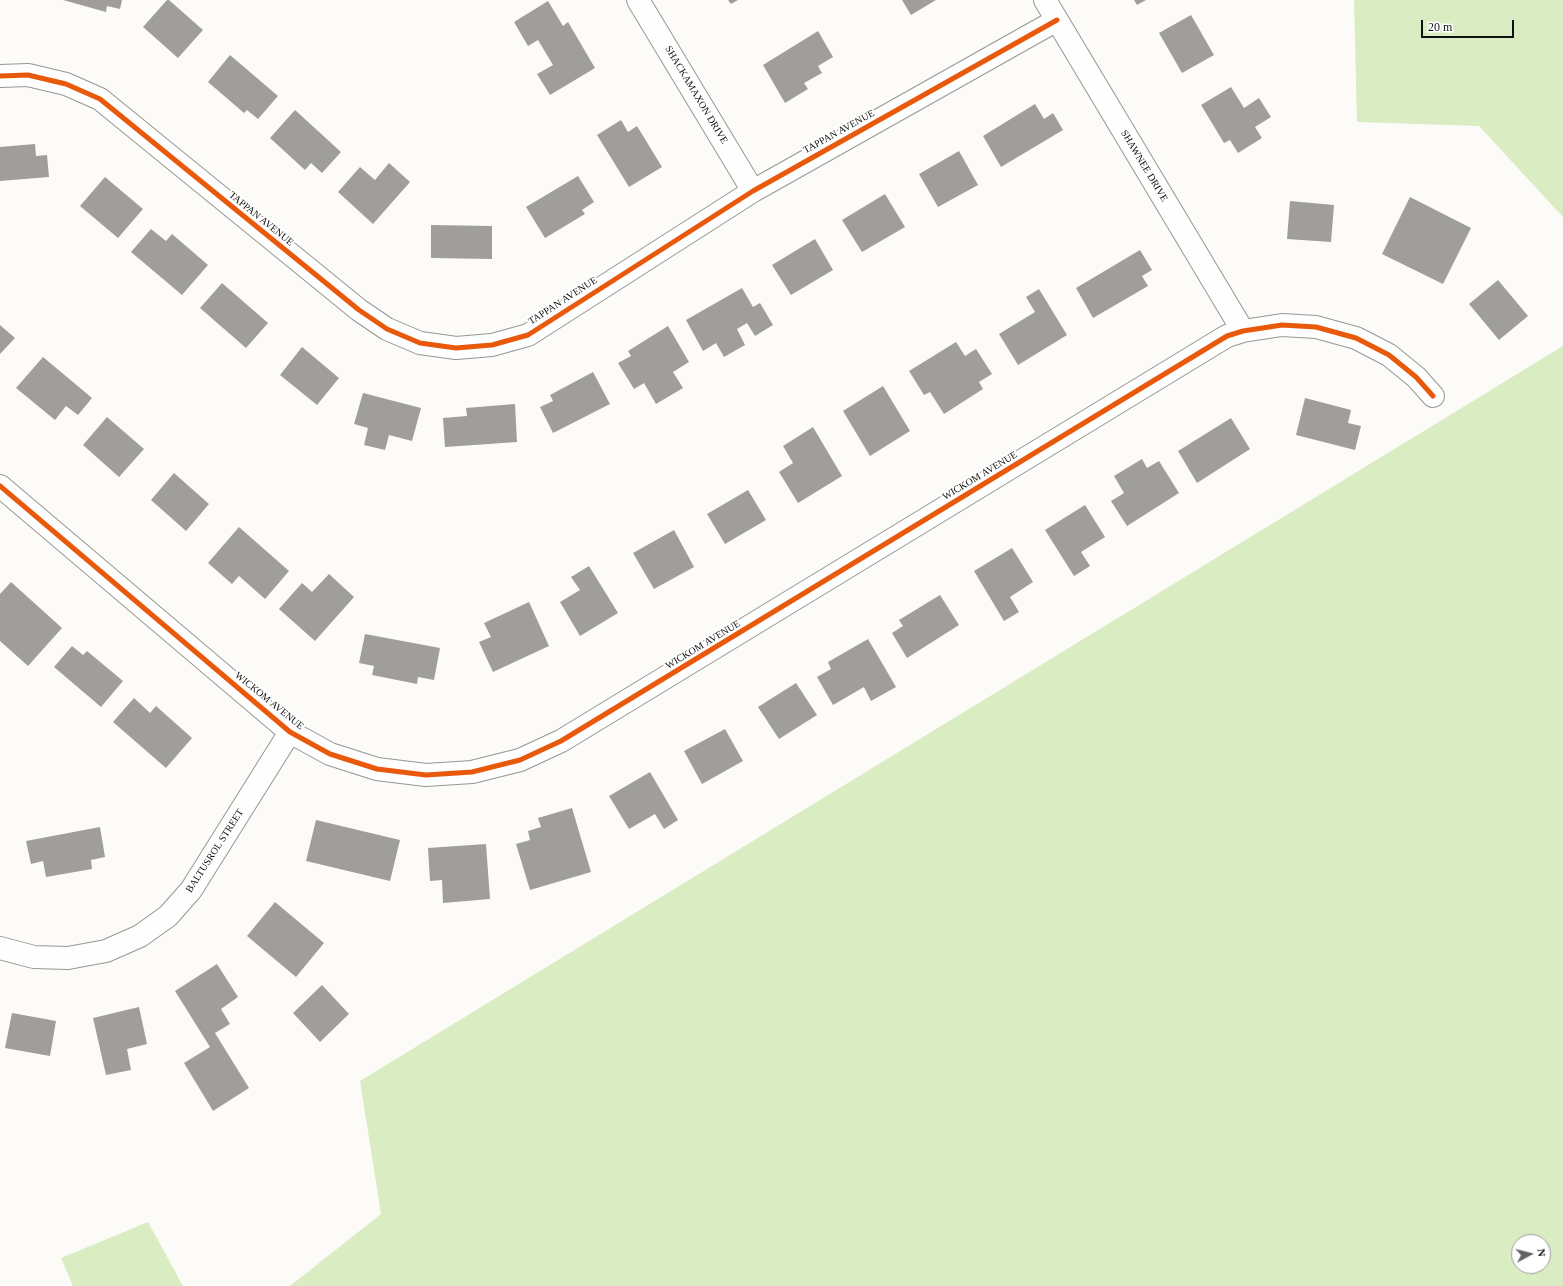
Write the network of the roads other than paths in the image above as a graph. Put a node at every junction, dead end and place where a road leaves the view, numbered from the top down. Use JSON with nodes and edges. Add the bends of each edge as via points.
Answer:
{"nodes":[{"id":1,"x":638,"y":0,"type":"edge"},
{"id":2,"x":1045,"y":0,"type":"edge"},
{"id":3,"x":1057,"y":20,"type":"junction"},
{"id":4,"x":0,"y":76,"type":"edge"},
{"id":5,"x":753,"y":190,"type":"junction"},
{"id":6,"x":1243,"y":331,"type":"junction"},
{"id":7,"x":1433,"y":396,"type":"dead end"},
{"id":8,"x":0,"y":486,"type":"edge"},
{"id":9,"x":290,"y":732,"type":"junction"},
{"id":10,"x":0,"y":948,"type":"edge"}],
"edges":[{"from":1,"to":5,"type":"street","name":"SHACKAMAXON DRIVE"},
{"from":2,"to":3,"type":"street","name":"SHAWNEE DRIVE"},
{"from":3,"to":5,"type":"street","name":"TAPPAN AVENUE"},
{"from":3,"to":6,"type":"street","name":"SHAWNEE DRIVE"},
{"from":4,"to":5,"type":"street","name":"TAPPAN AVENUE","via":[[28,75],[66,84],[100,99],[359,310],[387,329],[420,343],[456,348],[492,345],[528,335]]},
{"from":6,"to":7,"type":"street","name":"WICKOM AVENUE","via":[[1282,325],[1316,327],[1356,338],[1389,355],[1416,377]]},
{"from":6,"to":9,"type":"street","name":"WICKOM AVENUE","via":[[1227,336],[561,741],[520,760],[472,772],[426,775],[377,769],[330,754]]},
{"from":8,"to":9,"type":"street","name":"WICKOM AVENUE"},
{"from":9,"to":10,"type":"street","name":"BALTUSROL STREET","via":[[191,890],[168,916],[140,936],[106,951],[68,958],[34,957]]}]}
